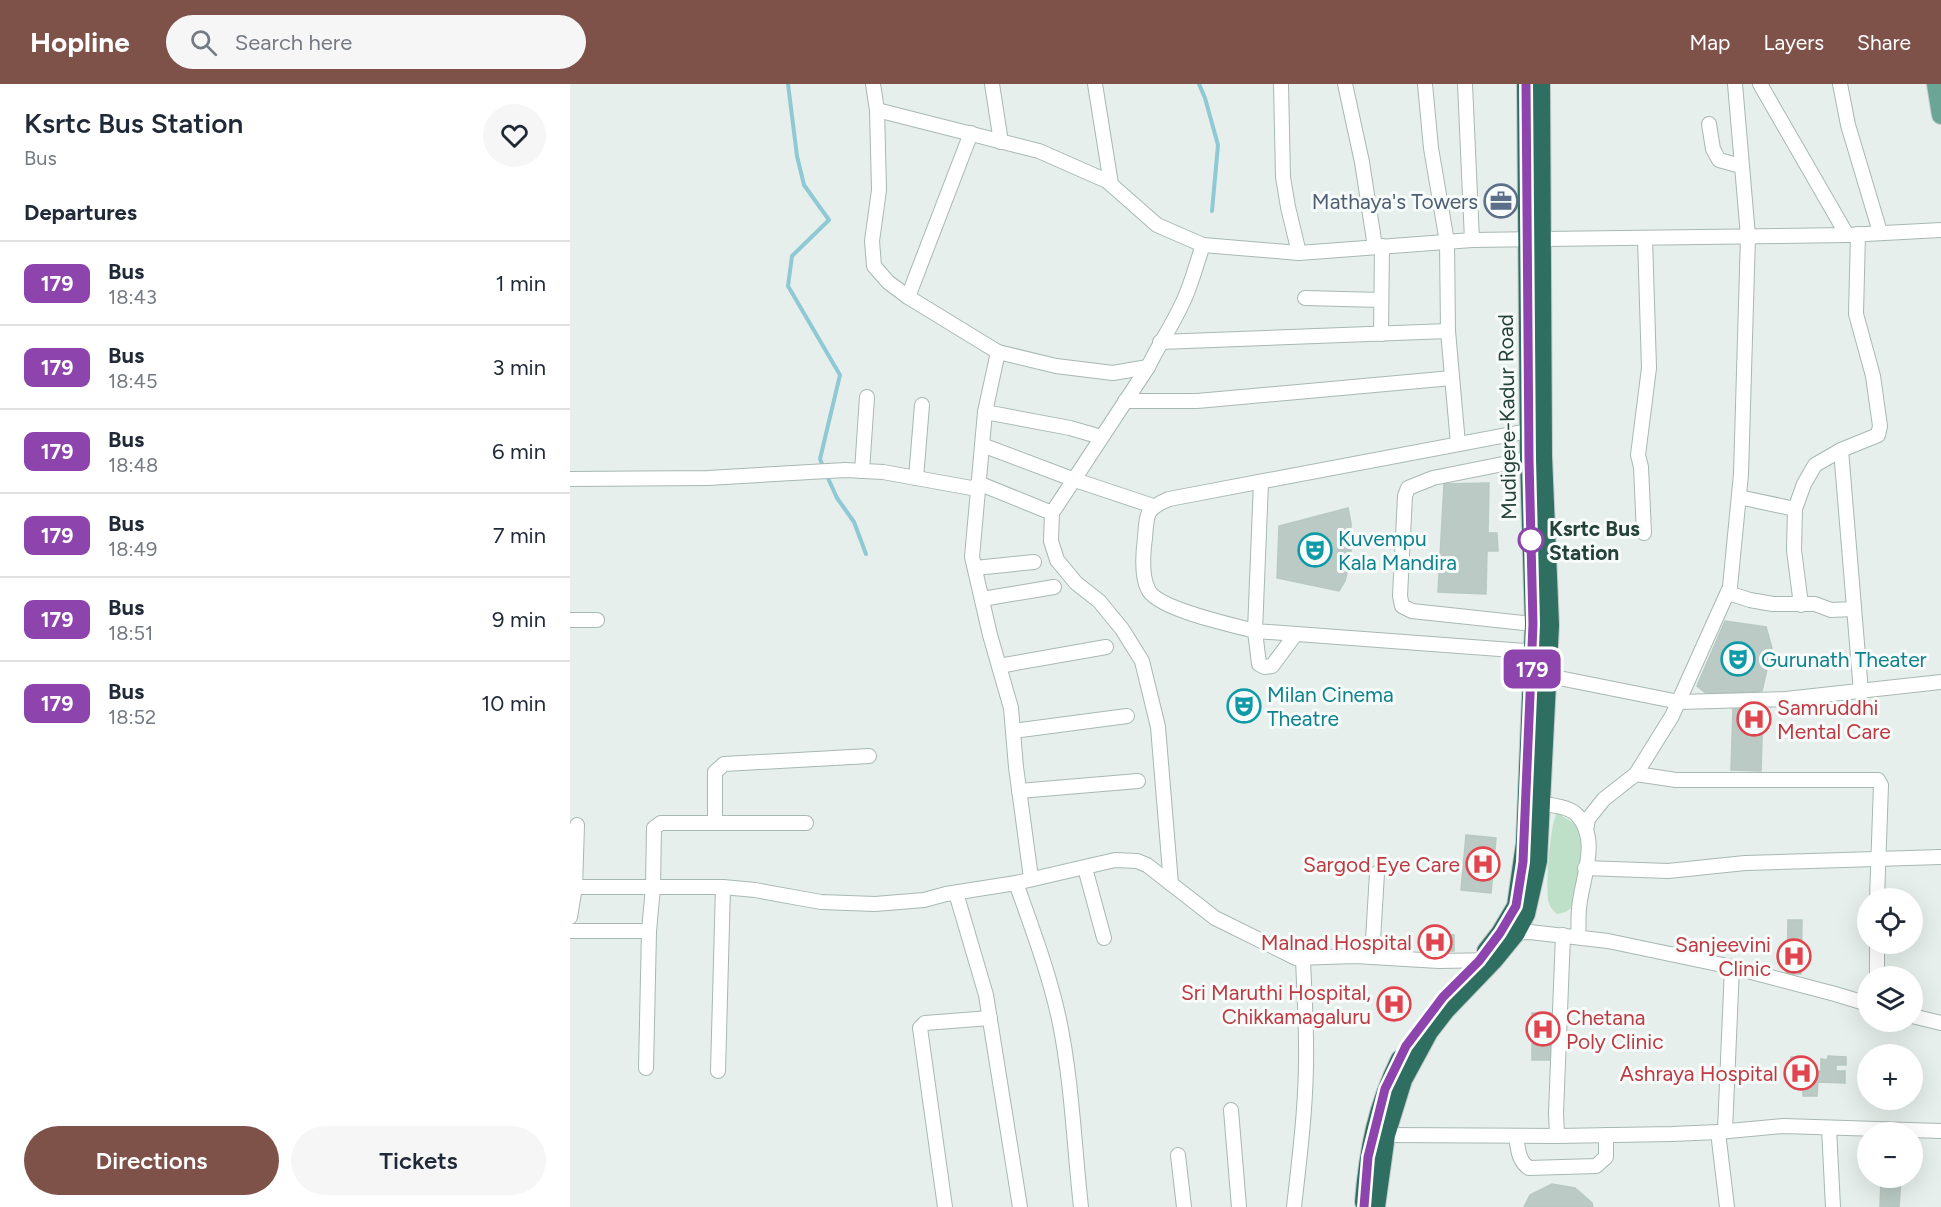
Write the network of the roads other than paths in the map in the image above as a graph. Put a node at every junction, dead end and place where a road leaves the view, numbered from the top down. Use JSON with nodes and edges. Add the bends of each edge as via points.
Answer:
{"nodes":[{"id":1,"x":873,"y":84,"type":"edge"},
{"id":2,"x":992,"y":84,"type":"edge"},
{"id":3,"x":1095,"y":84,"type":"edge"},
{"id":4,"x":1281,"y":84,"type":"edge"},
{"id":5,"x":1345,"y":84,"type":"edge"},
{"id":6,"x":1425,"y":84,"type":"edge"},
{"id":7,"x":1465,"y":84,"type":"edge"},
{"id":8,"x":1526,"y":84,"type":"edge"},
{"id":9,"x":1540,"y":84,"type":"edge"},
{"id":10,"x":1735,"y":84,"type":"edge"},
{"id":11,"x":1760,"y":84,"type":"edge"},
{"id":12,"x":1840,"y":84,"type":"edge"},
{"id":13,"x":1936,"y":84,"type":"edge"},
{"id":14,"x":877,"y":110,"type":"junction"},
{"id":15,"x":1941,"y":115,"type":"edge"},
{"id":16,"x":1709,"y":124,"type":"dead end"},
{"id":17,"x":971,"y":133,"type":"junction"},
{"id":18,"x":1001,"y":142,"type":"junction"},
{"id":19,"x":1741,"y":166,"type":"junction"},
{"id":20,"x":1111,"y":184,"type":"junction"},
{"id":21,"x":1941,"y":230,"type":"edge"},
{"id":22,"x":1880,"y":232,"type":"junction"},
{"id":23,"x":1853,"y":235,"type":"junction"},
{"id":24,"x":1748,"y":236,"type":"junction"},
{"id":25,"x":1645,"y":238,"type":"junction"},
{"id":26,"x":1535,"y":239,"type":"junction"},
{"id":27,"x":1472,"y":240,"type":"junction"},
{"id":28,"x":1447,"y":242,"type":"junction"},
{"id":29,"x":1203,"y":245,"type":"junction"},
{"id":30,"x":1378,"y":247,"type":"junction"},
{"id":31,"x":1299,"y":253,"type":"junction"},
{"id":32,"x":908,"y":297,"type":"junction"},
{"id":33,"x":1305,"y":298,"type":"dead end"},
{"id":34,"x":1381,"y":300,"type":"junction"},
{"id":35,"x":1448,"y":332,"type":"junction"},
{"id":36,"x":1381,"y":334,"type":"junction"},
{"id":37,"x":1160,"y":342,"type":"junction"},
{"id":38,"x":998,"y":352,"type":"junction"},
{"id":39,"x":1148,"y":368,"type":"junction"},
{"id":40,"x":1452,"y":378,"type":"junction"},
{"id":41,"x":867,"y":398,"type":"dead end"},
{"id":42,"x":1125,"y":400,"type":"junction"},
{"id":43,"x":922,"y":405,"type":"dead end"},
{"id":44,"x":985,"y":412,"type":"junction"},
{"id":45,"x":1536,"y":430,"type":"junction"},
{"id":46,"x":1101,"y":437,"type":"junction"},
{"id":47,"x":1458,"y":444,"type":"junction"},
{"id":48,"x":982,"y":445,"type":"junction"},
{"id":49,"x":1841,"y":450,"type":"junction"},
{"id":50,"x":1536,"y":457,"type":"junction"},
{"id":51,"x":862,"y":471,"type":"junction"},
{"id":52,"x":916,"y":478,"type":"junction"},
{"id":53,"x":570,"y":479,"type":"edge"},
{"id":54,"x":1075,"y":480,"type":"junction"},
{"id":55,"x":1261,"y":482,"type":"junction"},
{"id":56,"x":977,"y":486,"type":"junction"},
{"id":57,"x":1739,"y":497,"type":"junction"},
{"id":58,"x":1153,"y":506,"type":"junction"},
{"id":59,"x":1795,"y":508,"type":"junction"},
{"id":60,"x":1052,"y":513,"type":"junction"},
{"id":61,"x":1644,"y":533,"type":"dead end"},
{"id":62,"x":1034,"y":562,"type":"dead end"},
{"id":63,"x":975,"y":568,"type":"junction"},
{"id":64,"x":1054,"y":587,"type":"dead end"},
{"id":65,"x":1728,"y":593,"type":"junction"},
{"id":66,"x":982,"y":599,"type":"junction"},
{"id":67,"x":1801,"y":604,"type":"junction"},
{"id":68,"x":1854,"y":609,"type":"junction"},
{"id":69,"x":570,"y":620,"type":"edge"},
{"id":70,"x":597,"y":620,"type":"dead end"},
{"id":71,"x":1542,"y":625,"type":"junction"},
{"id":72,"x":1255,"y":631,"type":"junction"},
{"id":73,"x":1295,"y":634,"type":"junction"},
{"id":74,"x":1106,"y":647,"type":"dead end"},
{"id":75,"x":1541,"y":652,"type":"junction"},
{"id":76,"x":999,"y":666,"type":"junction"},
{"id":77,"x":1549,"y":676,"type":"junction"},
{"id":78,"x":1941,"y":682,"type":"edge"},
{"id":79,"x":1861,"y":692,"type":"junction"},
{"id":80,"x":1679,"y":702,"type":"junction"},
{"id":81,"x":1127,"y":717,"type":"dead end"},
{"id":82,"x":1013,"y":730,"type":"junction"},
{"id":83,"x":868,"y":756,"type":"dead end"},
{"id":84,"x":1636,"y":774,"type":"junction"},
{"id":85,"x":1138,"y":781,"type":"dead end"},
{"id":86,"x":1020,"y":791,"type":"junction"},
{"id":87,"x":1542,"y":804,"type":"junction"},
{"id":88,"x":715,"y":823,"type":"junction"},
{"id":89,"x":806,"y":823,"type":"dead end"},
{"id":90,"x":577,"y":825,"type":"dead end"},
{"id":91,"x":1586,"y":830,"type":"junction"},
{"id":92,"x":1941,"y":857,"type":"edge"},
{"id":93,"x":1877,"y":860,"type":"junction"},
{"id":94,"x":1085,"y":868,"type":"junction"},
{"id":95,"x":1585,"y":868,"type":"junction"},
{"id":96,"x":1377,"y":873,"type":"dead end"},
{"id":97,"x":1031,"y":879,"type":"junction"},
{"id":98,"x":1016,"y":883,"type":"junction"},
{"id":99,"x":1171,"y":884,"type":"junction"},
{"id":100,"x":572,"y":887,"type":"edge"},
{"id":101,"x":653,"y":887,"type":"junction"},
{"id":102,"x":723,"y":887,"type":"junction"},
{"id":103,"x":1877,"y":888,"type":"edge"},
{"id":104,"x":956,"y":892,"type":"junction"},
{"id":105,"x":570,"y":917,"type":"edge"},
{"id":106,"x":570,"y":931,"type":"edge"},
{"id":107,"x":649,"y":931,"type":"junction"},
{"id":108,"x":1508,"y":933,"type":"junction"},
{"id":109,"x":1563,"y":935,"type":"junction"},
{"id":110,"x":1578,"y":937,"type":"junction"},
{"id":111,"x":1104,"y":939,"type":"dead end"},
{"id":112,"x":1303,"y":957,"type":"junction"},
{"id":113,"x":1372,"y":957,"type":"junction"},
{"id":114,"x":1486,"y":961,"type":"junction"},
{"id":115,"x":1732,"y":968,"type":"junction"},
{"id":116,"x":1857,"y":1001,"type":"edge"},
{"id":117,"x":990,"y":1018,"type":"junction"},
{"id":118,"x":1923,"y":1019,"type":"edge"},
{"id":119,"x":1941,"y":1023,"type":"edge"},
{"id":120,"x":646,"y":1068,"type":"dead end"},
{"id":121,"x":718,"y":1071,"type":"dead end"},
{"id":122,"x":1231,"y":1110,"type":"dead end"},
{"id":123,"x":1829,"y":1128,"type":"junction"},
{"id":124,"x":1721,"y":1131,"type":"junction"},
{"id":125,"x":1941,"y":1131,"type":"edge"},
{"id":126,"x":1606,"y":1135,"type":"junction"},
{"id":127,"x":1386,"y":1136,"type":"junction"},
{"id":128,"x":1516,"y":1136,"type":"junction"},
{"id":129,"x":1557,"y":1136,"type":"junction"},
{"id":130,"x":1178,"y":1155,"type":"dead end"},
{"id":131,"x":945,"y":1207,"type":"edge"},
{"id":132,"x":1020,"y":1207,"type":"edge"},
{"id":133,"x":1081,"y":1207,"type":"edge"},
{"id":134,"x":1184,"y":1207,"type":"edge"},
{"id":135,"x":1239,"y":1207,"type":"edge"},
{"id":136,"x":1294,"y":1207,"type":"edge"},
{"id":137,"x":1364,"y":1207,"type":"edge"},
{"id":138,"x":1376,"y":1207,"type":"edge"},
{"id":139,"x":1727,"y":1207,"type":"edge"},
{"id":140,"x":1833,"y":1207,"type":"edge"}],
"edges":[{"from":1,"to":14,"type":"street"},
{"from":2,"to":18,"type":"street"},
{"from":3,"to":20,"type":"street"},
{"from":4,"to":31,"type":"street","via":[[1283,177]]},
{"from":5,"to":30,"type":"street"},
{"from":6,"to":28,"type":"street"},
{"from":7,"to":27,"type":"street"},
{"from":8,"to":26,"type":"highway","name":"Mudigere-Kadur Road"},
{"from":9,"to":26,"type":"highway","name":"Mudigere-Kadur Road"},
{"from":10,"to":19,"type":"street"},
{"from":11,"to":23,"type":"street"},
{"from":12,"to":22,"type":"street"},
{"from":13,"to":15,"type":"main road"},
{"from":14,"to":17,"type":"street"},
{"from":14,"to":32,"type":"street","via":[[879,190],[872,241],[874,266]]},
{"from":16,"to":19,"type":"street","via":[[1719,160]]},
{"from":17,"to":18,"type":"street"},
{"from":17,"to":32,"type":"street"},
{"from":18,"to":20,"type":"street","via":[[1039,151]]},
{"from":19,"to":24,"type":"street"},
{"from":20,"to":29,"type":"street","via":[[1157,225]]},
{"from":21,"to":22,"type":"street"},
{"from":22,"to":23,"type":"street"},
{"from":23,"to":24,"type":"street"},
{"from":23,"to":49,"type":"street","via":[[1856,314],[1873,376],[1880,431]]},
{"from":24,"to":25,"type":"street"},
{"from":24,"to":57,"type":"street"},
{"from":25,"to":26,"type":"street"},
{"from":25,"to":61,"type":"street","via":[[1649,368],[1638,455]]},
{"from":26,"to":27,"type":"street"},
{"from":26,"to":45,"type":"highway","name":"Mudigere-Kadur Road"},
{"from":27,"to":28,"type":"street"},
{"from":28,"to":30,"type":"street"},
{"from":28,"to":35,"type":"street"},
{"from":29,"to":31,"type":"street"},
{"from":29,"to":37,"type":"street","via":[[1184,302]]},
{"from":30,"to":31,"type":"street"},
{"from":30,"to":34,"type":"street"},
{"from":32,"to":38,"type":"street"},
{"from":33,"to":34,"type":"street"},
{"from":34,"to":36,"type":"street"},
{"from":35,"to":36,"type":"street"},
{"from":35,"to":40,"type":"street"},
{"from":36,"to":37,"type":"street"},
{"from":37,"to":39,"type":"street"},
{"from":38,"to":39,"type":"street","via":[[1056,366],[1113,373]]},
{"from":38,"to":44,"type":"street"},
{"from":39,"to":42,"type":"street"},
{"from":40,"to":42,"type":"street","via":[[1197,401]]},
{"from":40,"to":47,"type":"street"},
{"from":41,"to":51,"type":"street"},
{"from":42,"to":46,"type":"street"},
{"from":43,"to":52,"type":"street"},
{"from":44,"to":46,"type":"street"},
{"from":44,"to":48,"type":"street"},
{"from":45,"to":47,"type":"street"},
{"from":45,"to":50,"type":"highway","name":"Mudigere-Kadur Road"},
{"from":46,"to":54,"type":"street"},
{"from":47,"to":55,"type":"street"},
{"from":48,"to":54,"type":"street"},
{"from":48,"to":56,"type":"street"},
{"from":49,"to":59,"type":"street","via":[[1815,465]]},
{"from":49,"to":68,"type":"street"},
{"from":50,"to":71,"type":"highway","name":"Mudigere-Kadur Road"},
{"from":50,"to":71,"type":"street","via":[[1433,478],[1408,488],[1400,596],[1402,606],[1412,611]]},
{"from":51,"to":52,"type":"street"},
{"from":51,"to":53,"type":"street"},
{"from":52,"to":56,"type":"street"},
{"from":54,"to":58,"type":"street"},
{"from":54,"to":60,"type":"street"},
{"from":55,"to":58,"type":"street","via":[[1169,499]]},
{"from":55,"to":72,"type":"street"},
{"from":56,"to":60,"type":"street"},
{"from":56,"to":63,"type":"street","via":[[972,557]]},
{"from":57,"to":59,"type":"street"},
{"from":57,"to":65,"type":"street"},
{"from":58,"to":72,"type":"street","via":[[1147,514],[1144,542],[1148,592],[1180,610]]},
{"from":59,"to":67,"type":"street","via":[[1794,550]]},
{"from":60,"to":99,"type":"street","via":[[1051,542],[1057,560],[1076,583],[1099,601],[1142,661],[1158,727]]},
{"from":62,"to":63,"type":"street"},
{"from":63,"to":66,"type":"street"},
{"from":64,"to":66,"type":"street"},
{"from":65,"to":67,"type":"street","via":[[1773,604]]},
{"from":65,"to":80,"type":"street"},
{"from":66,"to":76,"type":"street"},
{"from":67,"to":68,"type":"street","via":[[1831,610]]},
{"from":68,"to":79,"type":"street"},
{"from":69,"to":70,"type":"street"},
{"from":71,"to":75,"type":"highway","name":"Mudigere-Kadur Road"},
{"from":72,"to":73,"type":"street"},
{"from":72,"to":73,"type":"street","via":[[1258,664],[1264,667],[1272,666]]},
{"from":73,"to":75,"type":"street"},
{"from":74,"to":76,"type":"street"},
{"from":75,"to":77,"type":"highway","name":"Mudigere-Kadur Road"},
{"from":75,"to":108,"type":"highway","name":"Mudigere-Kadur Road","via":[[1523,862]]},
{"from":76,"to":82,"type":"street"},
{"from":77,"to":80,"type":"street"},
{"from":77,"to":87,"type":"highway","name":"Mudigere-Kadur Road"},
{"from":78,"to":79,"type":"street"},
{"from":79,"to":80,"type":"street"},
{"from":80,"to":84,"type":"street"},
{"from":81,"to":82,"type":"street"},
{"from":82,"to":86,"type":"street"},
{"from":83,"to":88,"type":"street","via":[[719,766],[715,771]]},
{"from":84,"to":91,"type":"street","via":[[1604,800],[1588,819]]},
{"from":84,"to":93,"type":"street","via":[[1676,780],[1878,780],[1881,785]]},
{"from":85,"to":86,"type":"street"},
{"from":86,"to":97,"type":"street"},
{"from":87,"to":91,"type":"street","via":[[1576,813]]},
{"from":87,"to":108,"type":"highway","name":"Mudigere-Kadur Road","via":[[1533,889],[1526,914]]},
{"from":88,"to":89,"type":"street"},
{"from":88,"to":101,"type":"street","via":[[656,825]]},
{"from":90,"to":100,"type":"street"},
{"from":91,"to":95,"type":"street","via":[[1589,842]]},
{"from":92,"to":93,"type":"street"},
{"from":93,"to":95,"type":"street","via":[[1745,863],[1668,871]]},
{"from":93,"to":103,"type":"street"},
{"from":94,"to":97,"type":"street"},
{"from":94,"to":99,"type":"street","via":[[1114,860],[1137,861]]},
{"from":94,"to":111,"type":"street"},
{"from":95,"to":110,"type":"street"},
{"from":96,"to":113,"type":"street"},
{"from":97,"to":98,"type":"street"},
{"from":98,"to":104,"type":"street"},
{"from":98,"to":133,"type":"street","via":[[1059,1018]]},
{"from":99,"to":112,"type":"street","via":[[1215,918],[1296,958]]},
{"from":100,"to":101,"type":"street"},
{"from":100,"to":105,"type":"street"},
{"from":101,"to":102,"type":"street"},
{"from":101,"to":107,"type":"street"},
{"from":102,"to":104,"type":"street","via":[[821,902],[924,900]]},
{"from":102,"to":121,"type":"street"},
{"from":104,"to":117,"type":"street"},
{"from":106,"to":107,"type":"street"},
{"from":107,"to":120,"type":"street"},
{"from":108,"to":109,"type":"street"},
{"from":108,"to":114,"type":"highway","name":"Mudigere-Kadur Road"},
{"from":109,"to":110,"type":"street"},
{"from":109,"to":129,"type":"street"},
{"from":110,"to":115,"type":"street"},
{"from":112,"to":113,"type":"street"},
{"from":112,"to":136,"type":"street","via":[[1305,1100]]},
{"from":113,"to":114,"type":"street"},
{"from":114,"to":127,"type":"highway","name":"Mudigere-Kadur Road","via":[[1429,1032],[1403,1080]]},
{"from":114,"to":137,"type":"highway","name":"Mudigere-Kadur Road","via":[[1443,997],[1406,1046],[1376,1119]]},
{"from":115,"to":116,"type":"street"},
{"from":115,"to":124,"type":"street"},
{"from":117,"to":131,"type":"street","via":[[925,1023],[920,1028]]},
{"from":117,"to":132,"type":"street"},
{"from":118,"to":119,"type":"street"},
{"from":122,"to":135,"type":"street"},
{"from":123,"to":124,"type":"street","via":[[1783,1125]]},
{"from":123,"to":125,"type":"street"},
{"from":123,"to":140,"type":"street"},
{"from":124,"to":126,"type":"street"},
{"from":124,"to":139,"type":"street"},
{"from":126,"to":128,"type":"street","via":[[1606,1157],[1596,1166],[1540,1168],[1523,1164]]},
{"from":126,"to":129,"type":"street"},
{"from":127,"to":128,"type":"street"},
{"from":127,"to":138,"type":"highway","name":"Mudigere-Kadur Road"},
{"from":128,"to":129,"type":"street"},
{"from":130,"to":134,"type":"street"}]}
